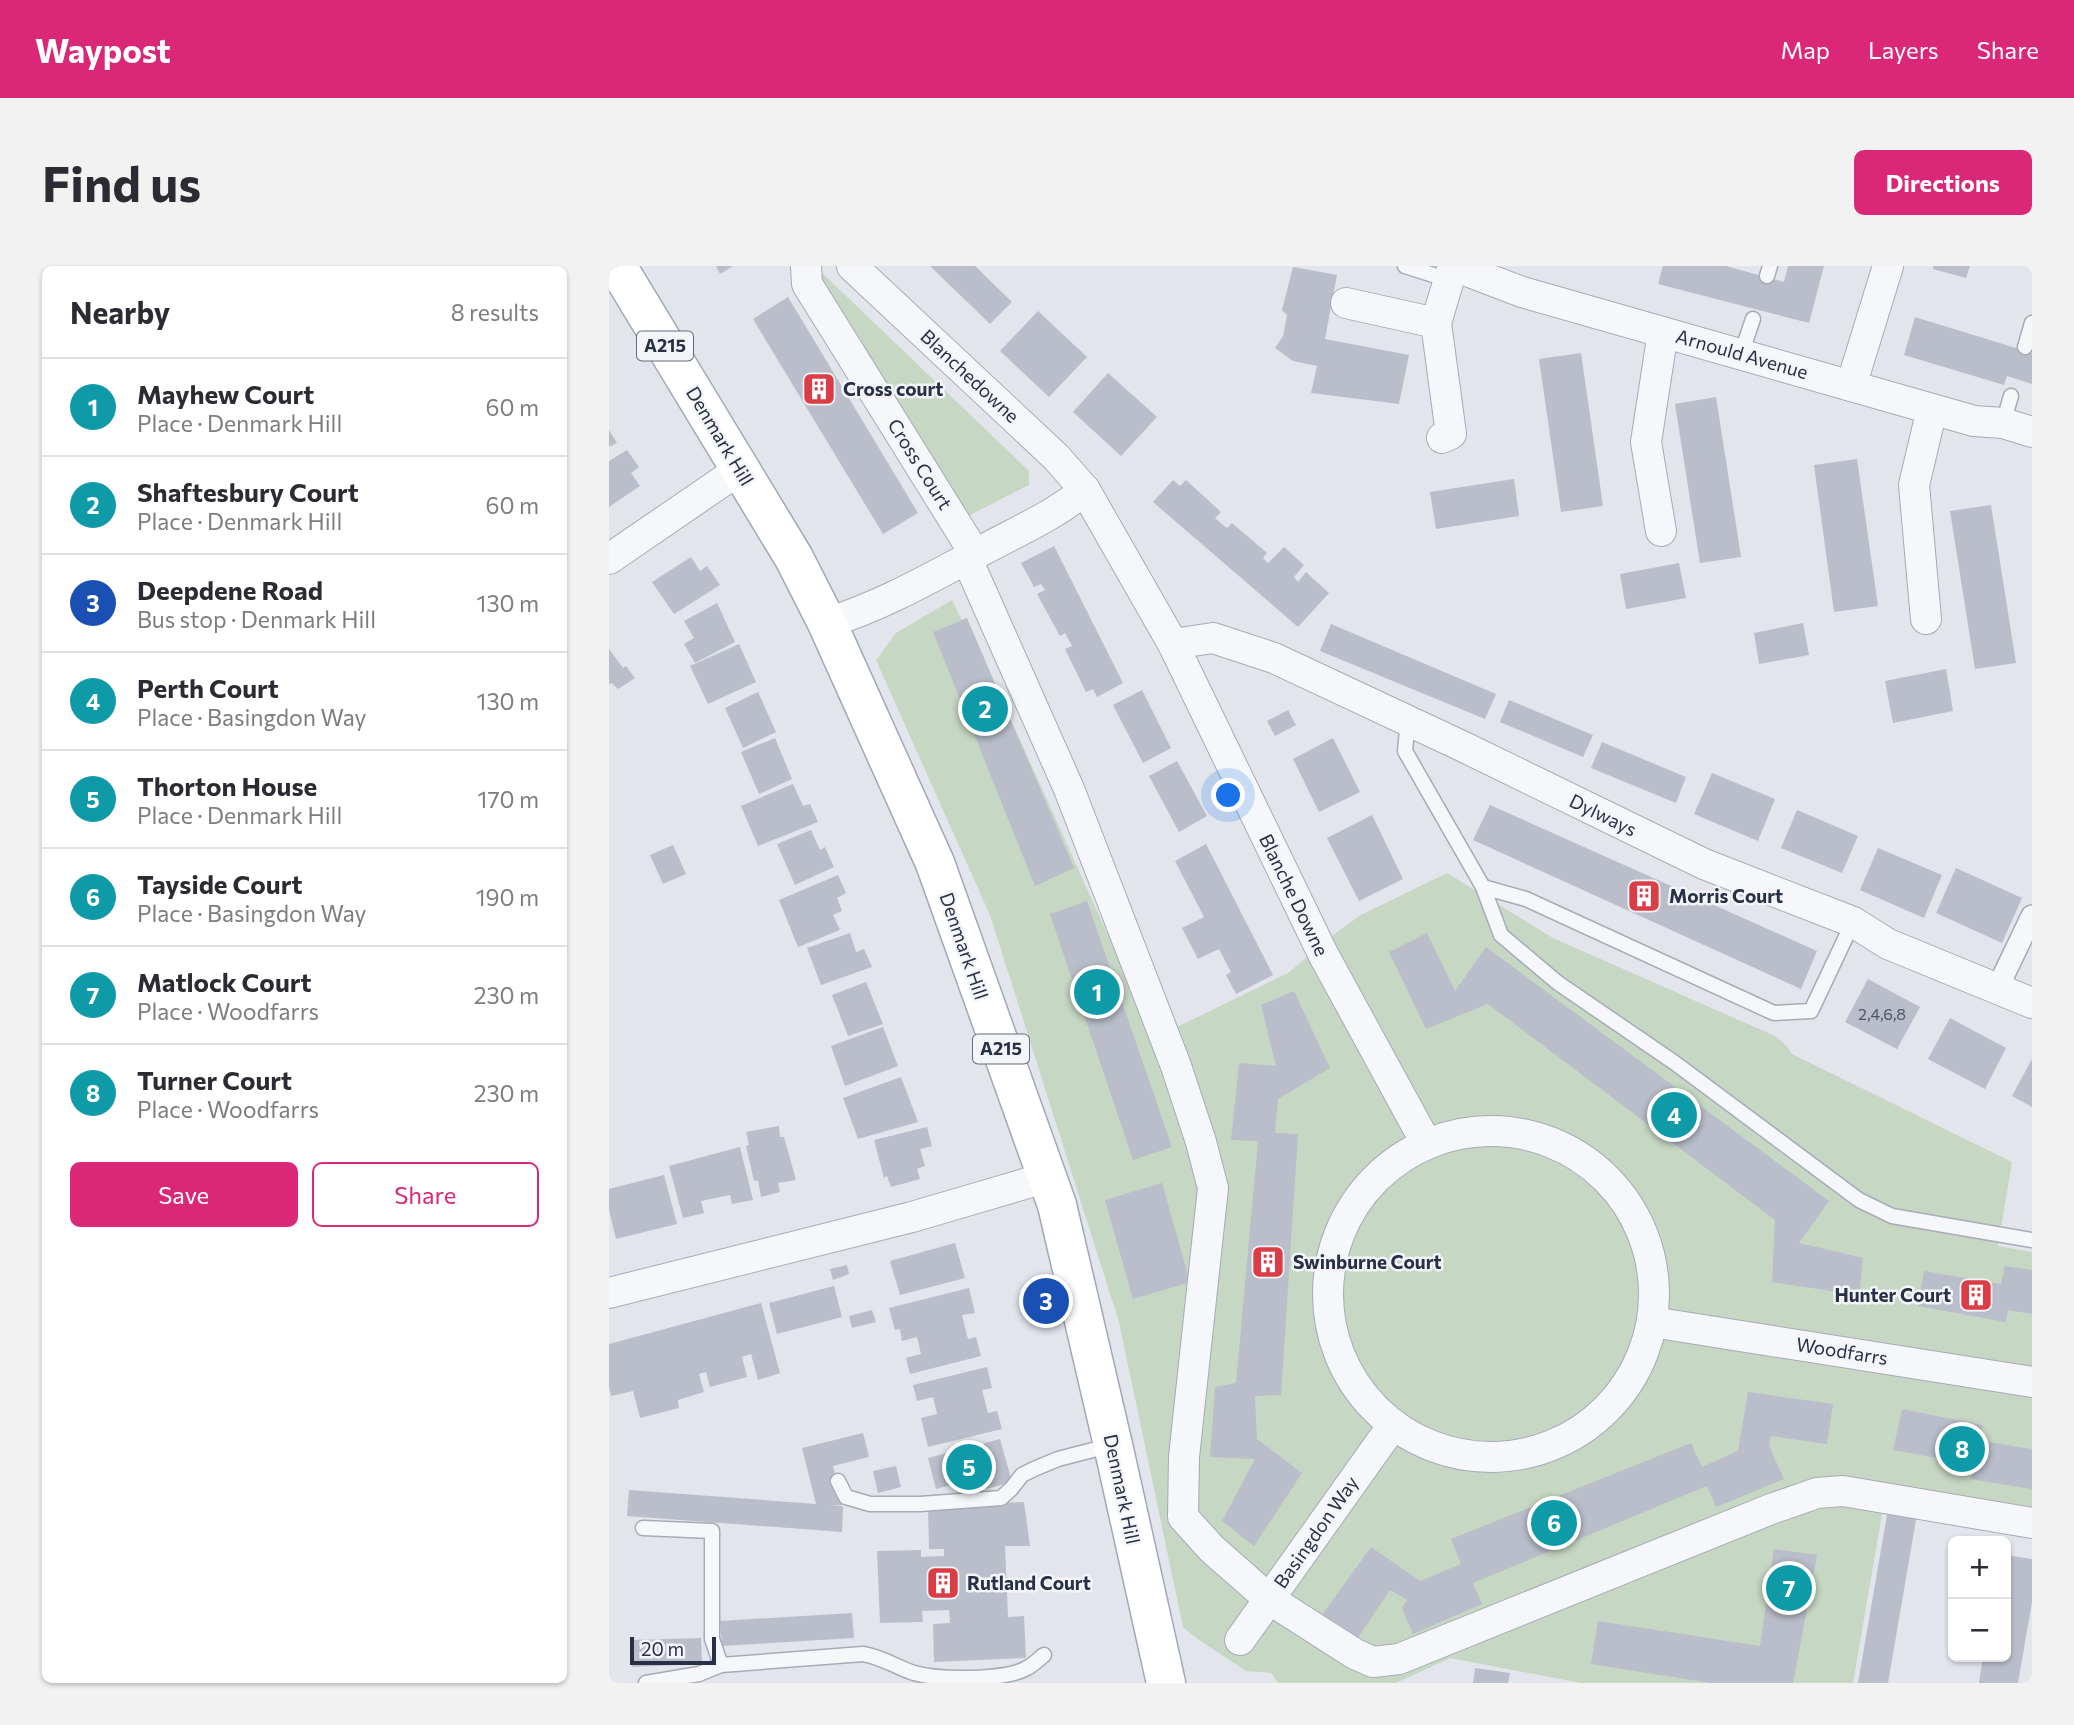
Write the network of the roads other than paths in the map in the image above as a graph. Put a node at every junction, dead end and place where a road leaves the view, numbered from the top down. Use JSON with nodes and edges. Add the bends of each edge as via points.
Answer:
{"nodes":[{"id":1,"x":617,"y":266,"type":"edge"},
{"id":2,"x":806,"y":266,"type":"edge"},
{"id":3,"x":852,"y":266,"type":"edge"},
{"id":4,"x":1405,"y":266,"type":"edge"},
{"id":5,"x":1888,"y":266,"type":"edge"},
{"id":6,"x":1452,"y":271,"type":"edge"},
{"id":7,"x":1525,"y":279,"type":"edge"},
{"id":8,"x":1346,"y":303,"type":"dead end"},
{"id":9,"x":1753,"y":318,"type":"dead end"},
{"id":10,"x":1436,"y":323,"type":"junction"},
{"id":11,"x":2032,"y":323,"type":"edge"},
{"id":12,"x":1663,"y":332,"type":"junction"},
{"id":13,"x":2025,"y":347,"type":"dead end"},
{"id":14,"x":1741,"y":354,"type":"junction"},
{"id":15,"x":1851,"y":386,"type":"junction"},
{"id":16,"x":1932,"y":409,"type":"junction"},
{"id":17,"x":2032,"y":432,"type":"edge"},
{"id":18,"x":1442,"y":438,"type":"dead end"},
{"id":19,"x":739,"y":470,"type":"junction"},
{"id":20,"x":1085,"y":490,"type":"junction"},
{"id":21,"x":1661,"y":531,"type":"dead end"},
{"id":22,"x":971,"y":556,"type":"junction"},
{"id":23,"x":609,"y":559,"type":"edge"},
{"id":24,"x":1926,"y":619,"type":"dead end"},
{"id":25,"x":827,"y":623,"type":"junction"},
{"id":26,"x":1173,"y":644,"type":"junction"},
{"id":27,"x":1408,"y":720,"type":"junction"},
{"id":28,"x":1483,"y":887,"type":"junction"},
{"id":29,"x":2032,"y":916,"type":"edge"},
{"id":30,"x":1853,"y":922,"type":"junction"},
{"id":31,"x":1997,"y":989,"type":"junction"},
{"id":32,"x":2032,"y":1003,"type":"edge"},
{"id":33,"x":1425,"y":1141,"type":"junction"},
{"id":34,"x":1048,"y":1177,"type":"junction"},
{"id":35,"x":2032,"y":1240,"type":"edge"},
{"id":36,"x":609,"y":1293,"type":"edge"},
{"id":37,"x":1652,"y":1322,"type":"junction"},
{"id":38,"x":2032,"y":1382,"type":"edge"},
{"id":39,"x":1393,"y":1425,"type":"junction"},
{"id":40,"x":1113,"y":1445,"type":"junction"},
{"id":41,"x":838,"y":1480,"type":"dead end"},
{"id":42,"x":2032,"y":1523,"type":"edge"},
{"id":43,"x":643,"y":1528,"type":"dead end"},
{"id":44,"x":1269,"y":1599,"type":"junction"},
{"id":45,"x":1240,"y":1640,"type":"dead end"},
{"id":46,"x":1045,"y":1655,"type":"dead end"},
{"id":47,"x":721,"y":1665,"type":"junction"},
{"id":48,"x":646,"y":1683,"type":"edge"},
{"id":49,"x":1165,"y":1683,"type":"edge"}],
"edges":[{"from":1,"to":19,"type":"main road","name":"Denmark Hill","number":"A215"},
{"from":2,"to":22,"type":"street","name":"Cross Court","via":[[807,284]]},
{"from":3,"to":20,"type":"street","name":"Blanchedowne","via":[[1056,457]]},
{"from":4,"to":6,"type":"lane"},
{"from":5,"to":15,"type":"street"},
{"from":6,"to":7,"type":"street","name":"Arnould Avenue"},
{"from":6,"to":10,"type":"street"},
{"from":7,"to":12,"type":"street","name":"Arnould Avenue"},
{"from":8,"to":10,"type":"street"},
{"from":9,"to":14,"type":"lane"},
{"from":10,"to":18,"type":"street","via":[[1451,433]]},
{"from":11,"to":13,"type":"lane"},
{"from":12,"to":14,"type":"street","name":"Arnould Avenue"},
{"from":12,"to":21,"type":"street","via":[[1646,442]]},
{"from":14,"to":15,"type":"street","name":"Arnould Avenue"},
{"from":15,"to":16,"type":"street","name":"Arnould Avenue"},
{"from":16,"to":17,"type":"street","name":"Arnould Avenue","via":[[1974,421],[2007,409]]},
{"from":16,"to":24,"type":"street","via":[[1914,485]]},
{"from":19,"to":23,"type":"street"},
{"from":19,"to":25,"type":"main road","name":"Denmark Hill","number":"A215","via":[[775,523]]},
{"from":20,"to":22,"type":"street","via":[[1066,506]]},
{"from":20,"to":26,"type":"street","name":"Blanchedowne"},
{"from":22,"to":25,"type":"street","via":[[875,606]]},
{"from":22,"to":44,"type":"street","name":"Cross Court","via":[[1069,789],[1201,1142],[1213,1188],[1184,1457],[1183,1517]]},
{"from":25,"to":34,"type":"main road","name":"Denmark Hill","number":"A215","via":[[935,863]]},
{"from":26,"to":27,"type":"street","name":"Dylways","via":[[1213,639],[1274,658]]},
{"from":26,"to":33,"type":"street","name":"Blanche Downe","via":[[1323,954]]},
{"from":27,"to":28,"type":"lane","via":[[1405,751]]},
{"from":27,"to":30,"type":"street","name":"Dylways","via":[[1704,864]]},
{"from":28,"to":30,"type":"lane","via":[[1525,899],[1774,1013],[1811,1011]]},
{"from":28,"to":35,"type":"lane","via":[[1501,935],[1558,983],[1675,1063],[1859,1200],[1892,1216]]},
{"from":29,"to":31,"type":"street"},
{"from":30,"to":31,"type":"street","name":"Dylways","via":[[1888,944]]},
{"from":31,"to":32,"type":"street","name":"Dylways"},
{"from":33,"to":37,"type":"street","via":[[1442,1135],[1523,1135],[1562,1149],[1598,1171],[1623,1198],[1645,1239],[1652,1266]]},
{"from":33,"to":39,"type":"street","via":[[1391,1166],[1355,1206],[1333,1255],[1329,1282],[1333,1336],[1342,1362],[1372,1407]]},
{"from":34,"to":36,"type":"street","via":[[912,1217]]},
{"from":34,"to":40,"type":"main road","name":"Denmark Hill","number":"A215"},
{"from":37,"to":38,"type":"street","name":"Woodfarrs"},
{"from":37,"to":39,"type":"street","via":[[1631,1379],[1613,1403],[1590,1424],[1537,1451],[1476,1457],[1428,1444]]},
{"from":39,"to":44,"type":"street","name":"Basingdon Way"},
{"from":40,"to":41,"type":"lane","via":[[1034,1468],[1001,1498],[870,1504],[846,1497]]},
{"from":40,"to":49,"type":"main road","name":"Denmark Hill","number":"A215"},
{"from":42,"to":44,"type":"street","via":[[1843,1491],[1817,1493],[1399,1659],[1373,1662]]},
{"from":43,"to":47,"type":"lane","via":[[712,1531],[712,1639]]},
{"from":44,"to":45,"type":"street","name":"Basingdon Way"},
{"from":46,"to":47,"type":"lane","via":[[1026,1669],[986,1678],[925,1675],[863,1654]]},
{"from":47,"to":48,"type":"lane","via":[[699,1674]]}]}
